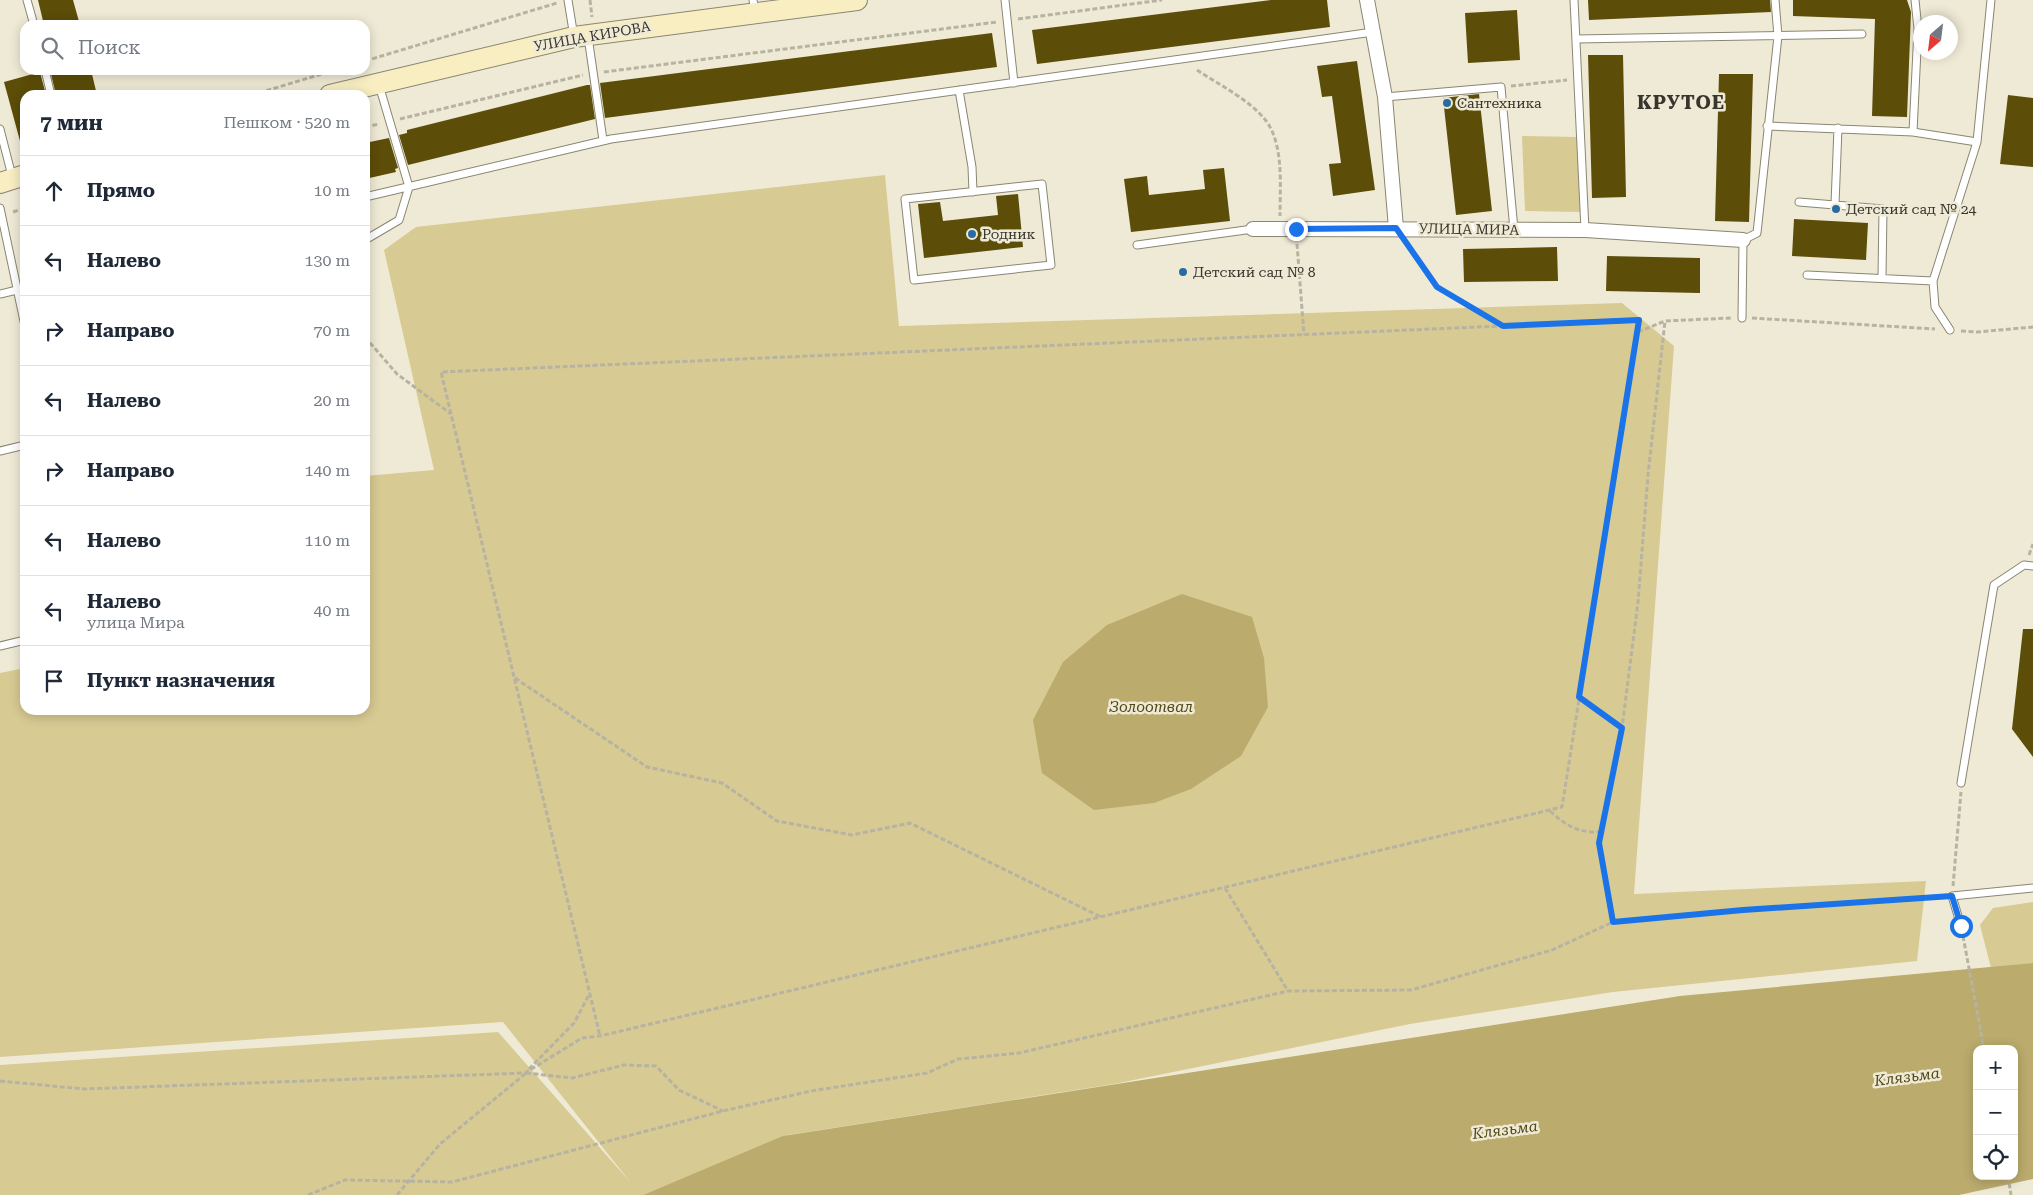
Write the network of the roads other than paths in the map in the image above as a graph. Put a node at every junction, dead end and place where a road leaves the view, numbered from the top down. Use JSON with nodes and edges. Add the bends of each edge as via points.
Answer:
{"nodes":[{"id":1,"x":27,"y":0,"type":"edge"},
{"id":2,"x":568,"y":0,"type":"edge"},
{"id":3,"x":857,"y":0,"type":"edge"},
{"id":4,"x":1005,"y":0,"type":"edge"},
{"id":5,"x":1367,"y":0,"type":"edge"},
{"id":6,"x":1574,"y":0,"type":"edge"},
{"id":7,"x":1776,"y":0,"type":"edge"},
{"id":8,"x":1915,"y":0,"type":"edge"},
{"id":9,"x":1990,"y":0,"type":"edge"},
{"id":10,"x":754,"y":6,"type":"edge"},
{"id":11,"x":33,"y":20,"type":"edge"},
{"id":12,"x":1373,"y":32,"type":"junction"},
{"id":13,"x":1862,"y":34,"type":"dead end"},
{"id":14,"x":581,"y":35,"type":"junction"},
{"id":15,"x":1778,"y":36,"type":"junction"},
{"id":16,"x":1576,"y":39,"type":"junction"},
{"id":17,"x":46,"y":75,"type":"edge"},
{"id":18,"x":378,"y":83,"type":"junction"},
{"id":19,"x":1014,"y":83,"type":"junction"},
{"id":20,"x":50,"y":90,"type":"edge"},
{"id":21,"x":350,"y":90,"type":"edge"},
{"id":22,"x":959,"y":90,"type":"junction"},
{"id":23,"x":1385,"y":97,"type":"junction"},
{"id":24,"x":1767,"y":126,"type":"junction"},
{"id":25,"x":1838,"y":128,"type":"junction"},
{"id":26,"x":0,"y":129,"type":"edge"},
{"id":27,"x":1913,"y":132,"type":"junction"},
{"id":28,"x":603,"y":140,"type":"junction"},
{"id":29,"x":1977,"y":142,"type":"junction"},
{"id":30,"x":12,"y":179,"type":"edge"},
{"id":31,"x":409,"y":187,"type":"junction"},
{"id":32,"x":973,"y":192,"type":"junction"},
{"id":33,"x":370,"y":196,"type":"edge"},
{"id":34,"x":1799,"y":202,"type":"dead end"},
{"id":35,"x":1835,"y":204,"type":"junction"},
{"id":36,"x":0,"y":208,"type":"edge"},
{"id":37,"x":1396,"y":228,"type":"junction"},
{"id":38,"x":1253,"y":229,"type":"joint"},
{"id":39,"x":1514,"y":230,"type":"junction"},
{"id":40,"x":1585,"y":230,"type":"junction"},
{"id":41,"x":370,"y":237,"type":"edge"},
{"id":42,"x":1743,"y":240,"type":"junction"},
{"id":43,"x":1136,"y":245,"type":"dead end"},
{"id":44,"x":1807,"y":275,"type":"dead end"},
{"id":45,"x":1882,"y":278,"type":"junction"},
{"id":46,"x":1933,"y":281,"type":"junction"},
{"id":47,"x":17,"y":290,"type":"junction"},
{"id":48,"x":0,"y":294,"type":"edge"},
{"id":49,"x":20,"y":302,"type":"edge"},
{"id":50,"x":1742,"y":318,"type":"road end"},
{"id":51,"x":1950,"y":330,"type":"road end"},
{"id":52,"x":20,"y":446,"type":"edge"},
{"id":53,"x":0,"y":451,"type":"edge"},
{"id":54,"x":2033,"y":566,"type":"edge"},
{"id":55,"x":20,"y":641,"type":"edge"},
{"id":56,"x":0,"y":646,"type":"edge"},
{"id":57,"x":1961,"y":782,"type":"road end"},
{"id":58,"x":2033,"y":888,"type":"edge"},
{"id":59,"x":1961,"y":926,"type":"road end"}],
"edges":[{"from":1,"to":11,"type":"lane"},
{"from":2,"to":14,"type":"lane"},
{"from":3,"to":10,"type":"street","name":"УЛИЦА КИРОВА"},
{"from":4,"to":19,"type":"lane"},
{"from":5,"to":12,"type":"street"},
{"from":6,"to":16,"type":"lane"},
{"from":7,"to":15,"type":"lane"},
{"from":8,"to":27,"type":"lane","via":[[1918,29]]},
{"from":9,"to":29,"type":"lane"},
{"from":10,"to":14,"type":"street","name":"УЛИЦА КИРОВА"},
{"from":12,"to":19,"type":"lane"},
{"from":12,"to":23,"type":"street"},
{"from":13,"to":15,"type":"lane"},
{"from":14,"to":18,"type":"street","name":"УЛИЦА КИРОВА"},
{"from":14,"to":28,"type":"lane","via":[[592,73]]},
{"from":15,"to":16,"type":"lane"},
{"from":15,"to":24,"type":"lane"},
{"from":16,"to":40,"type":"lane"},
{"from":17,"to":20,"type":"lane"},
{"from":18,"to":21,"type":"street","name":"УЛИЦА КИРОВА"},
{"from":18,"to":31,"type":"lane"},
{"from":19,"to":22,"type":"lane"},
{"from":22,"to":28,"type":"lane"},
{"from":22,"to":32,"type":"lane"},
{"from":23,"to":37,"type":"street"},
{"from":23,"to":39,"type":"lane","via":[[1501,87]]},
{"from":24,"to":25,"type":"lane"},
{"from":24,"to":42,"type":"lane","via":[[1757,233]]},
{"from":25,"to":27,"type":"lane"},
{"from":25,"to":35,"type":"lane"},
{"from":26,"to":30,"type":"lane"},
{"from":27,"to":29,"type":"lane"},
{"from":28,"to":31,"type":"lane"},
{"from":29,"to":46,"type":"lane"},
{"from":31,"to":33,"type":"lane"},
{"from":31,"to":41,"type":"lane","via":[[399,220]]},
{"from":32,"to":32,"type":"lane","via":[[1042,184],[1051,265],[914,280],[905,199]]},
{"from":34,"to":35,"type":"lane"},
{"from":35,"to":45,"type":"lane","via":[[1883,209]]},
{"from":36,"to":47,"type":"lane"},
{"from":37,"to":38,"type":"street","name":"УЛИЦА МИРА"},
{"from":37,"to":39,"type":"street","name":"УЛИЦА МИРА"},
{"from":38,"to":43,"type":"lane","name":"УЛИЦА МИРА"},
{"from":39,"to":40,"type":"street","name":"УЛИЦА МИРА"},
{"from":40,"to":42,"type":"street","name":"УЛИЦА МИРА"},
{"from":42,"to":50,"type":"lane"},
{"from":44,"to":45,"type":"lane"},
{"from":45,"to":46,"type":"lane"},
{"from":46,"to":51,"type":"lane","via":[[1935,307]]},
{"from":47,"to":48,"type":"lane"},
{"from":47,"to":49,"type":"lane"},
{"from":52,"to":53,"type":"lane"},
{"from":54,"to":57,"type":"lane","via":[[2024,565],[1994,586]]},
{"from":55,"to":56,"type":"lane"},
{"from":58,"to":59,"type":"lane","via":[[1952,896]]}]}
